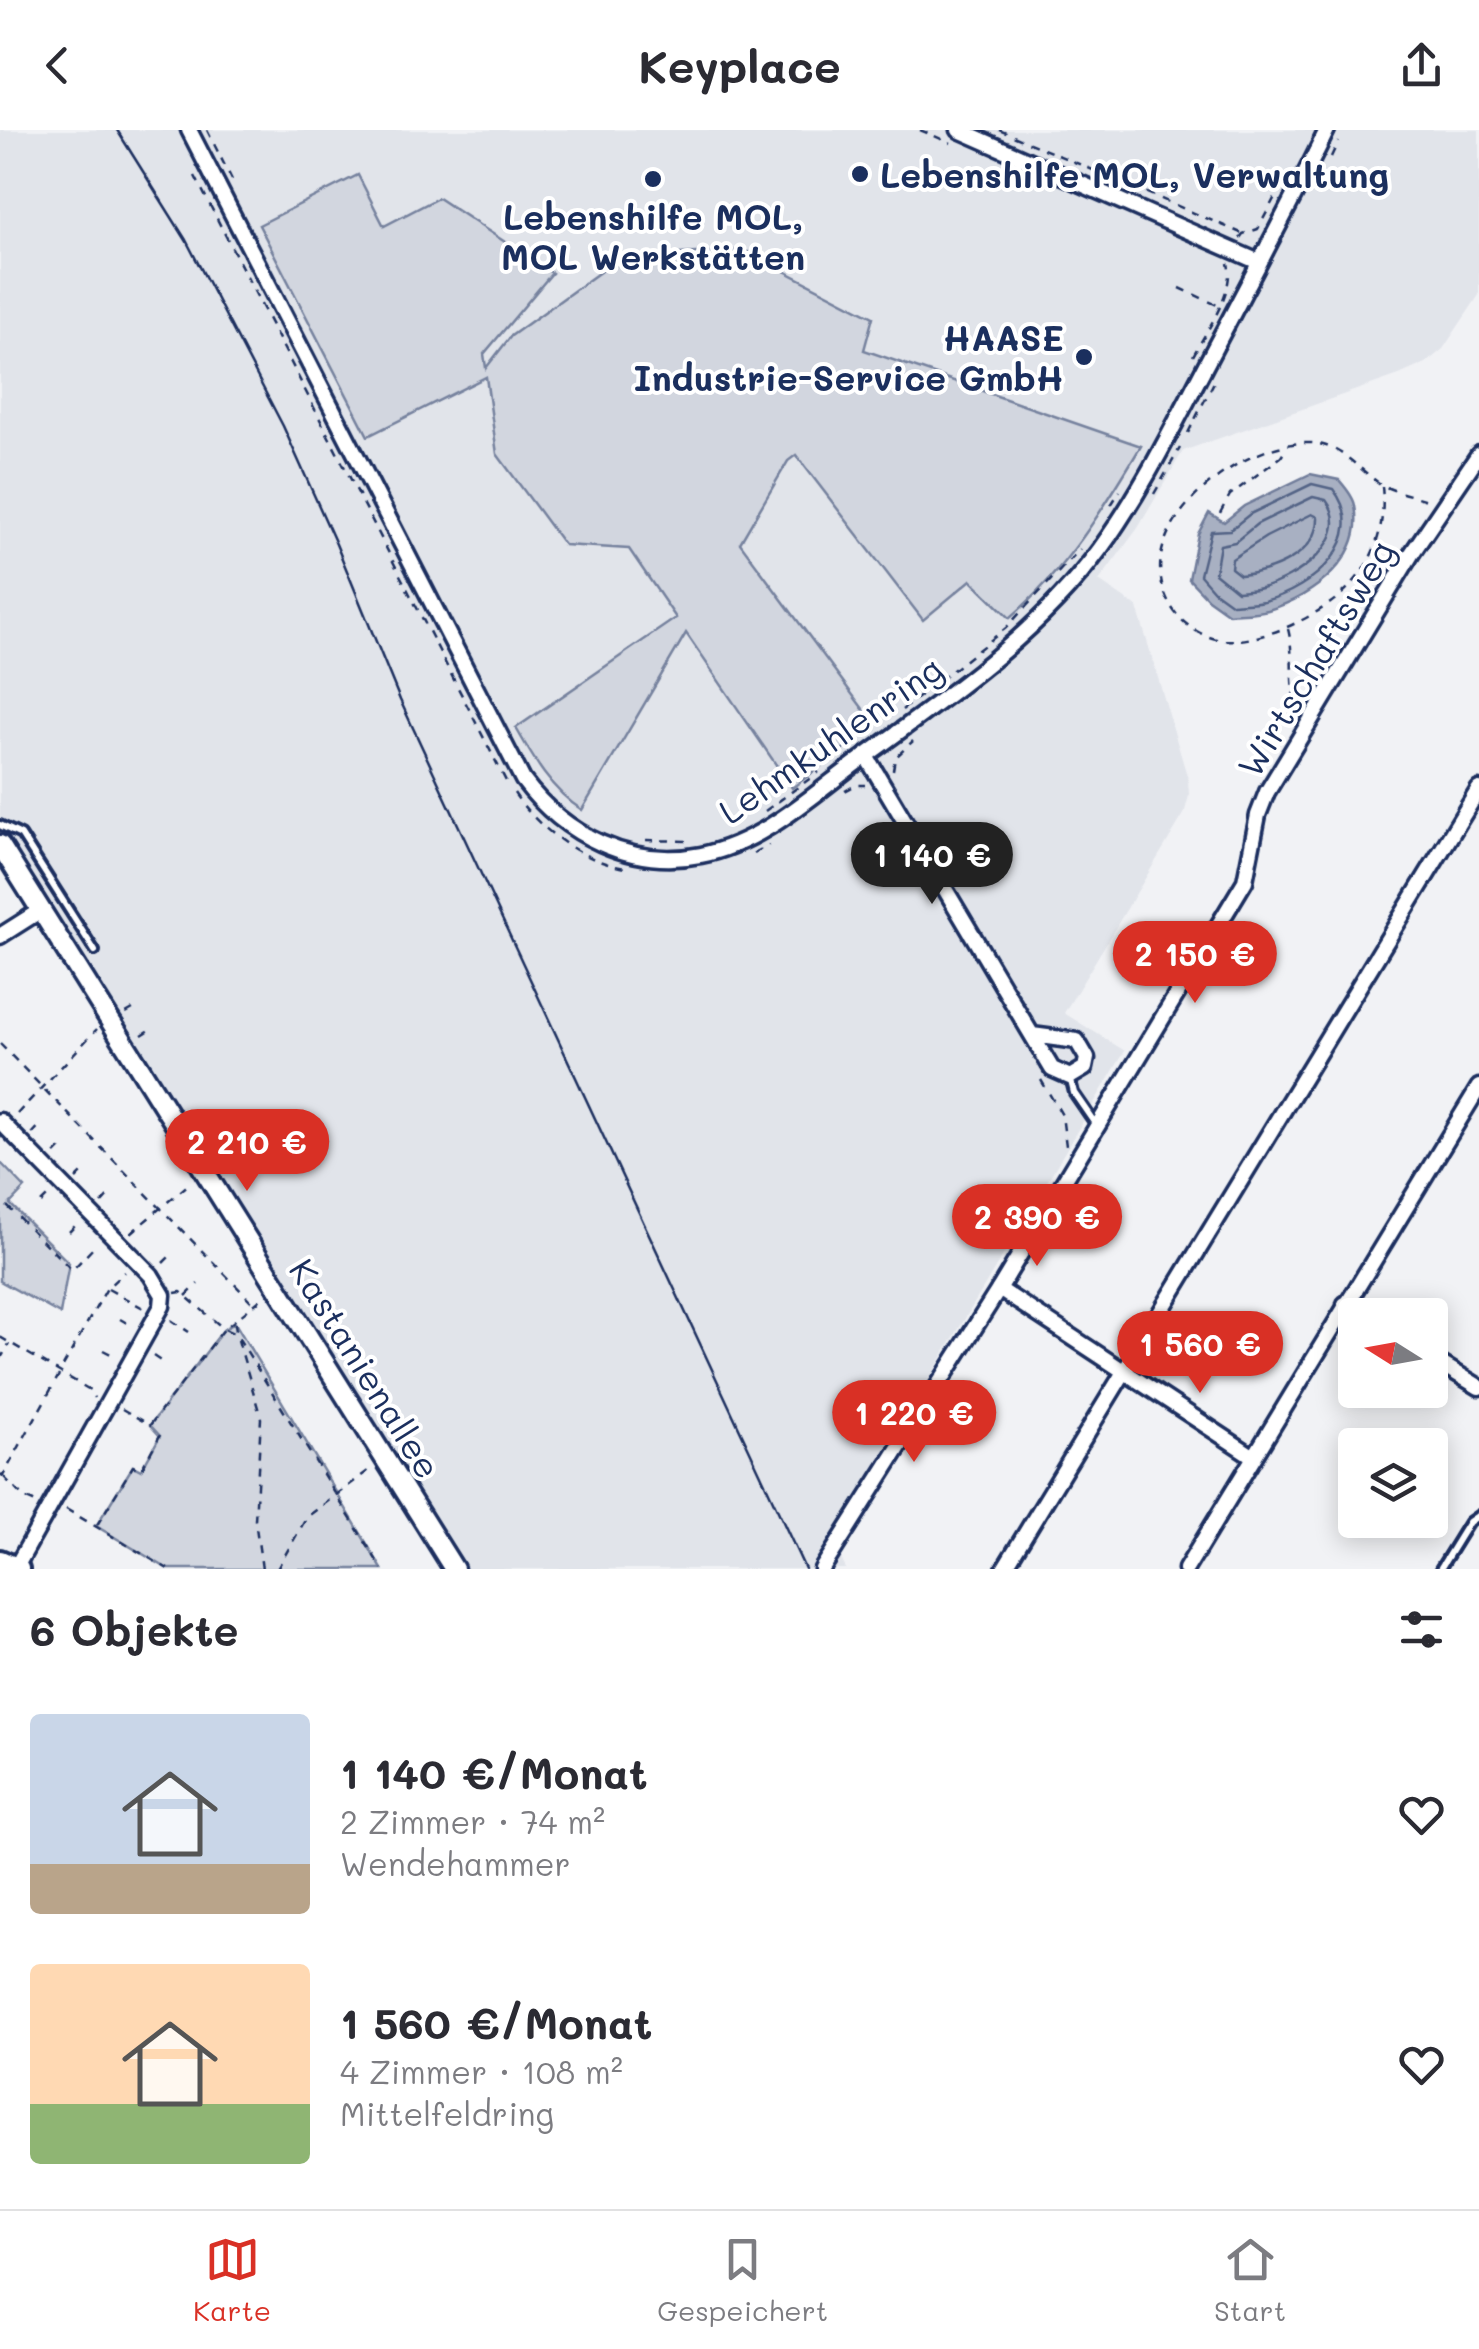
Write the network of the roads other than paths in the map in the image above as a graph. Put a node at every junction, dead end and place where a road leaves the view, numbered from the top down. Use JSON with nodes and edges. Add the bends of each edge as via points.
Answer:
{"nodes":[{"id":1,"x":189,"y":130,"type":"edge"},
{"id":2,"x":958,"y":130,"type":"edge"},
{"id":3,"x":1327,"y":130,"type":"edge"},
{"id":4,"x":1259,"y":262,"type":"junction"},
{"id":5,"x":1479,"y":454,"type":"edge"},
{"id":6,"x":866,"y":756,"type":"junction"},
{"id":7,"x":1479,"y":789,"type":"edge"},
{"id":8,"x":0,"y":825,"type":"edge"},
{"id":9,"x":0,"y":845,"type":"edge"},
{"id":10,"x":41,"y":910,"type":"junction"},
{"id":11,"x":0,"y":936,"type":"edge"},
{"id":12,"x":96,"y":952,"type":"dead end"},
{"id":13,"x":1032,"y":1036,"type":"junction"},
{"id":14,"x":1070,"y":1076,"type":"junction"},
{"id":15,"x":1479,"y":1088,"type":"edge"},
{"id":16,"x":2,"y":1123,"type":"edge"},
{"id":17,"x":1096,"y":1126,"type":"junction"},
{"id":18,"x":999,"y":1289,"type":"junction"},
{"id":19,"x":1349,"y":1298,"type":"edge"},
{"id":20,"x":1338,"y":1316,"type":"edge"},
{"id":21,"x":1448,"y":1367,"type":"edge"},
{"id":22,"x":1123,"y":1372,"type":"junction"},
{"id":23,"x":1479,"y":1387,"type":"edge"},
{"id":24,"x":1254,"y":1457,"type":"junction"},
{"id":25,"x":1479,"y":1515,"type":"edge"},
{"id":26,"x":0,"y":1561,"type":"edge"},
{"id":27,"x":16,"y":1569,"type":"edge"},
{"id":28,"x":454,"y":1569,"type":"edge"},
{"id":29,"x":822,"y":1569,"type":"edge"},
{"id":30,"x":1004,"y":1569,"type":"edge"},
{"id":31,"x":1186,"y":1569,"type":"edge"},
{"id":32,"x":1440,"y":1569,"type":"edge"}],
"edges":[{"from":1,"to":6,"type":"street","name":"Lehmkuhlenring","via":[[512,762],[552,813],[618,851],[698,856],[758,834]]},
{"from":2,"to":4,"type":"street"},
{"from":3,"to":4,"type":"street","name":"Lehmkuhlenring"},
{"from":4,"to":6,"type":"street","name":"Lehmkuhlenring","via":[[1159,454],[1097,553],[1005,650]]},
{"from":5,"to":17,"type":"street","name":"Wirtschaftsweg","via":[[1267,792],[1245,882]]},
{"from":6,"to":13,"type":"street"},
{"from":7,"to":22,"type":"street"},
{"from":8,"to":12,"type":"lane","via":[[21,835]]},
{"from":9,"to":10,"type":"street","name":"Kastanienallee"},
{"from":10,"to":11,"type":"street"},
{"from":10,"to":28,"type":"street","name":"Kastanienallee"},
{"from":13,"to":14,"type":"street","via":[[1052,1069]]},
{"from":13,"to":14,"type":"street","via":[[1076,1041],[1084,1048],[1084,1068]]},
{"from":14,"to":17,"type":"lane"},
{"from":15,"to":19,"type":"street"},
{"from":16,"to":27,"type":"street","via":[[164,1295]]},
{"from":17,"to":18,"type":"street","name":"Wirtschaftsweg"},
{"from":18,"to":22,"type":"street"},
{"from":18,"to":29,"type":"street","name":"Wirtschaftsweg"},
{"from":20,"to":24,"type":"street"},
{"from":21,"to":23,"type":"street"},
{"from":22,"to":24,"type":"street"},
{"from":22,"to":30,"type":"street"},
{"from":24,"to":31,"type":"street"},
{"from":25,"to":32,"type":"lane"},
{"from":26,"to":27,"type":"main road"}]}
